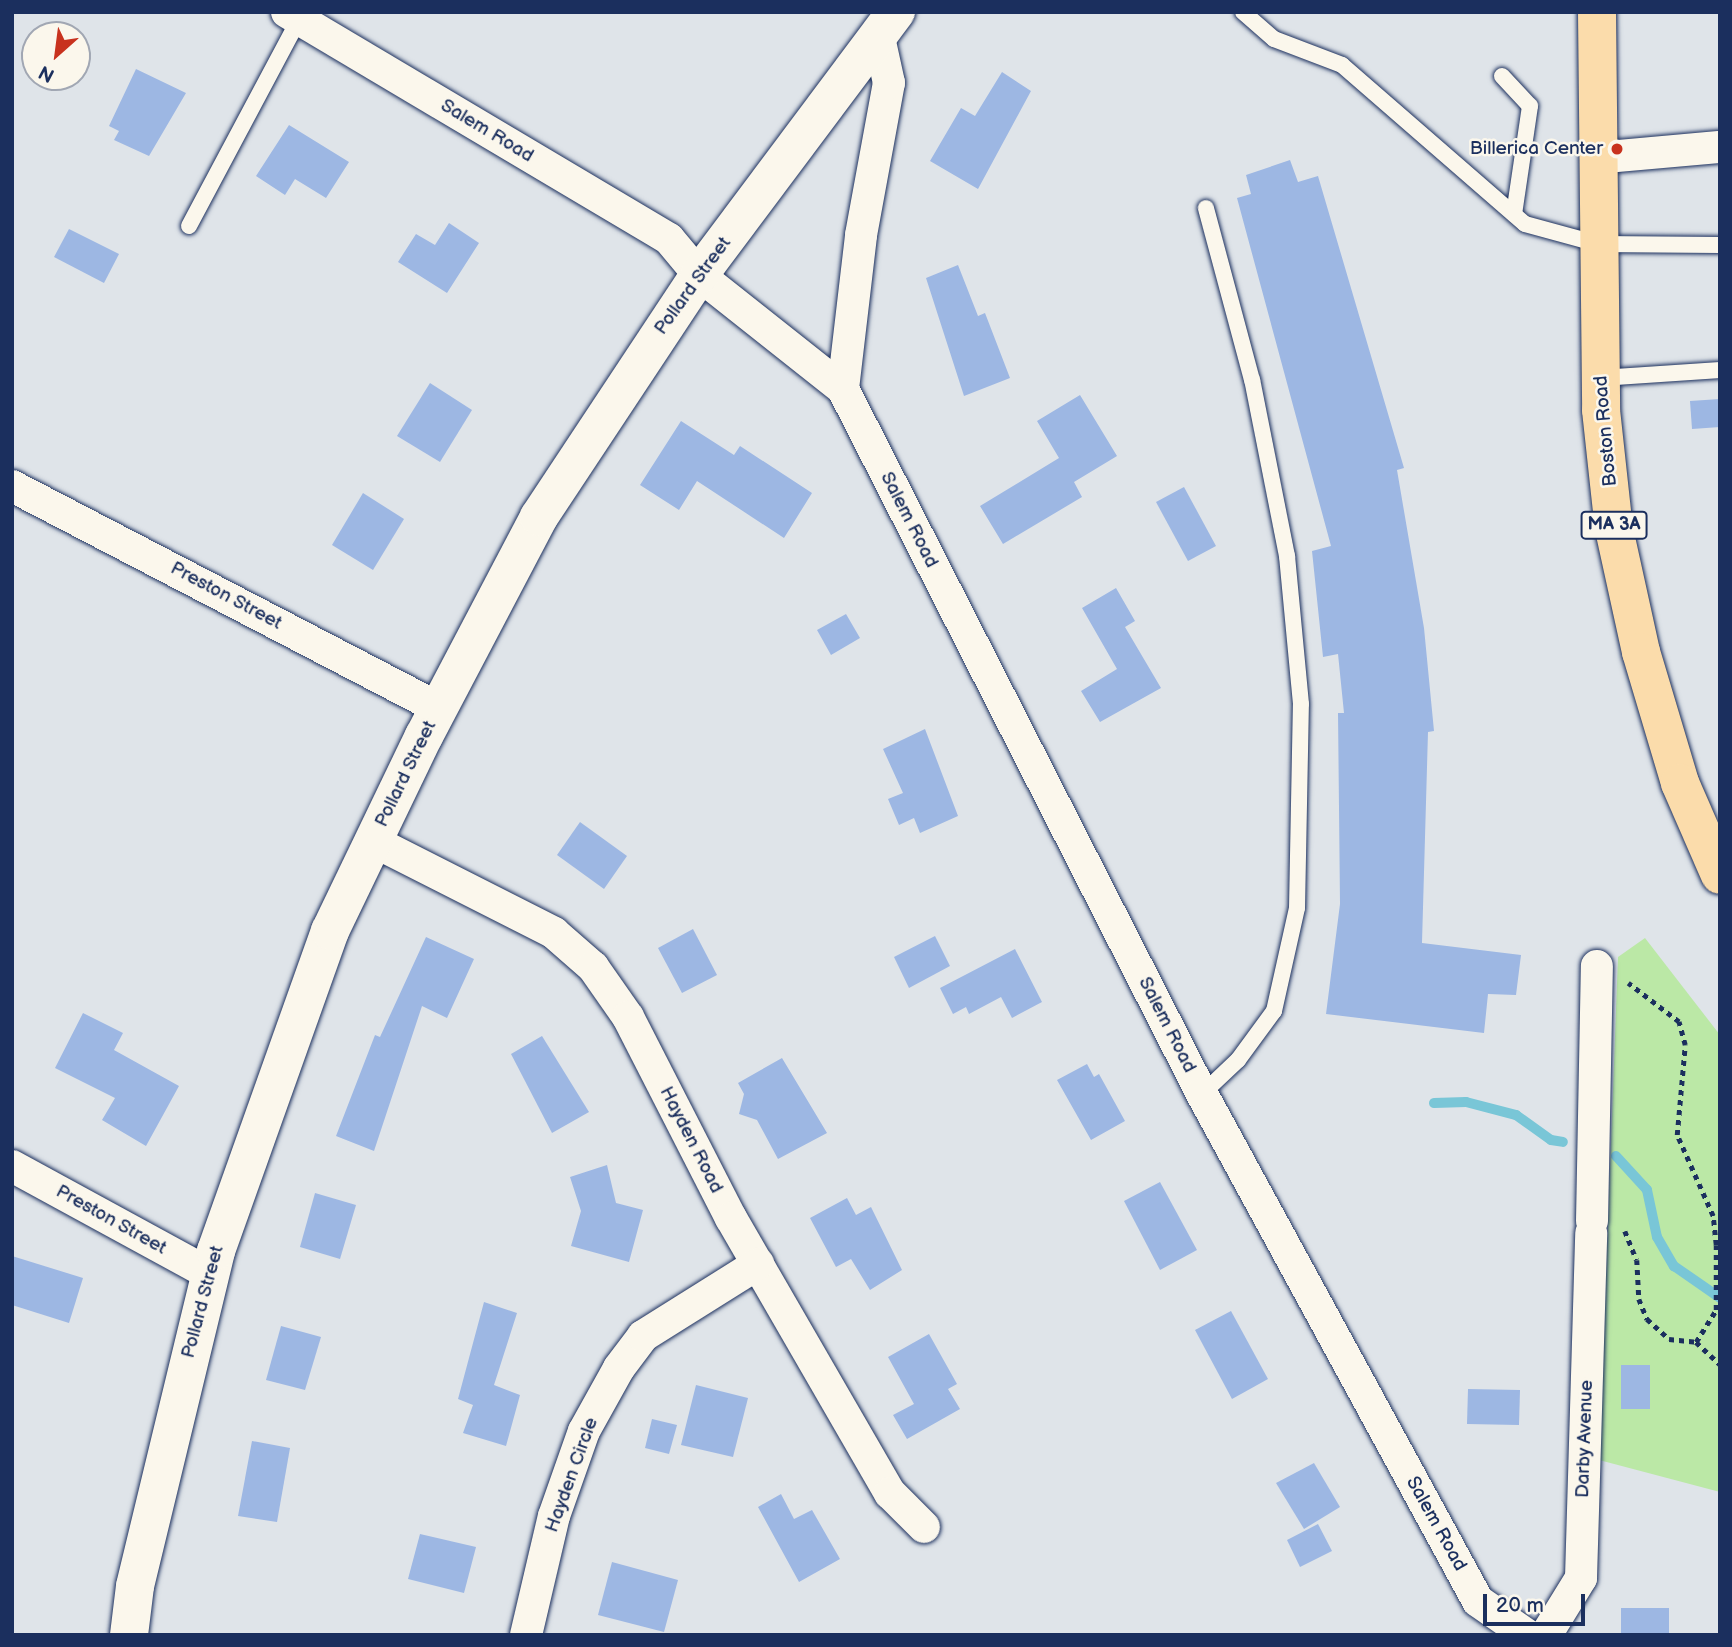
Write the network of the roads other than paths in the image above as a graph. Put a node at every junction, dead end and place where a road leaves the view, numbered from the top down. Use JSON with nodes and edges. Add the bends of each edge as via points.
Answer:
{"nodes":[{"id":1,"x":1243,"y":12,"type":"edge"},
{"id":2,"x":293,"y":16,"type":"edge"},
{"id":3,"x":1589,"y":21,"type":"edge"},
{"id":4,"x":888,"y":24,"type":"edge"},
{"id":5,"x":1502,"y":76,"type":"dead end"},
{"id":6,"x":1720,"y":147,"type":"edge"},
{"id":7,"x":1596,"y":158,"type":"junction"},
{"id":8,"x":1206,"y":208,"type":"dead end"},
{"id":9,"x":1514,"y":214,"type":"junction"},
{"id":10,"x":189,"y":226,"type":"dead end"},
{"id":11,"x":1598,"y":244,"type":"junction"},
{"id":12,"x":1720,"y":245,"type":"edge"},
{"id":13,"x":699,"y":275,"type":"junction"},
{"id":14,"x":1720,"y":370,"type":"edge"},
{"id":15,"x":1601,"y":378,"type":"junction"},
{"id":16,"x":842,"y":388,"type":"junction"},
{"id":17,"x":13,"y":485,"type":"edge"},
{"id":18,"x":439,"y":708,"type":"junction"},
{"id":19,"x":373,"y":841,"type":"junction"},
{"id":20,"x":1720,"y":875,"type":"edge"},
{"id":21,"x":1597,"y":972,"type":"road end"},
{"id":22,"x":1202,"y":1094,"type":"junction"},
{"id":23,"x":12,"y":1166,"type":"edge"},
{"id":24,"x":758,"y":1264,"type":"junction"},
{"id":25,"x":210,"y":1274,"type":"junction"},
{"id":26,"x":924,"y":1527,"type":"dead end"},
{"id":27,"x":129,"y":1635,"type":"edge"},
{"id":28,"x":526,"y":1635,"type":"edge"},
{"id":29,"x":1527,"y":1635,"type":"edge"},
{"id":30,"x":1546,"y":1635,"type":"edge"}],
"edges":[{"from":1,"to":9,"type":"lane","via":[[1273,39],[1342,65]]},
{"from":2,"to":10,"type":"lane"},
{"from":2,"to":13,"type":"street","name":"Salem Road","via":[[669,239]]},
{"from":3,"to":7,"type":"main road","name":"Boston Road","number":"MA 3A"},
{"from":4,"to":13,"type":"main road","name":"Pollard Street"},
{"from":4,"to":16,"type":"street","via":[[889,83],[860,235]]},
{"from":5,"to":9,"type":"lane","via":[[1530,106]]},
{"from":6,"to":7,"type":"street"},
{"from":7,"to":11,"type":"main road","name":"Boston Road","number":"MA 3A"},
{"from":8,"to":22,"type":"lane","via":[[1252,380],[1287,556],[1301,704],[1297,908],[1274,1011],[1238,1060]]},
{"from":9,"to":11,"type":"lane","via":[[1525,224]]},
{"from":11,"to":12,"type":"lane"},
{"from":11,"to":15,"type":"main road","name":"Boston Road","number":"MA 3A"},
{"from":13,"to":16,"type":"street","name":"Salem Road"},
{"from":13,"to":18,"type":"main road","name":"Pollard Street","via":[[539,517]]},
{"from":14,"to":15,"type":"lane"},
{"from":15,"to":20,"type":"main road","name":"Boston Road","number":"MA 3A","via":[[1614,529],[1631,614],[1680,783]]},
{"from":16,"to":22,"type":"street","name":"Salem Road"},
{"from":17,"to":18,"type":"street","name":"Preston Street"},
{"from":18,"to":19,"type":"main road","name":"Pollard Street"},
{"from":19,"to":24,"type":"street","name":"Hayden Road","via":[[554,933],[593,967],[628,1017]]},
{"from":19,"to":25,"type":"main road","name":"Pollard Street","via":[[325,944]]},
{"from":21,"to":30,"type":"street","name":"Darby Avenue","via":[[1581,1578]]},
{"from":22,"to":29,"type":"street","name":"Salem Road","via":[[1478,1601]]},
{"from":23,"to":25,"type":"street","name":"Preston Street"},
{"from":24,"to":26,"type":"street","name":"Hayden Road","via":[[890,1493]]},
{"from":24,"to":28,"type":"street","name":"Hayden Circle","via":[[643,1336],[620,1368],[584,1431],[554,1516]]},
{"from":25,"to":27,"type":"main road","name":"Pollard Street","via":[[135,1586]]}]}
